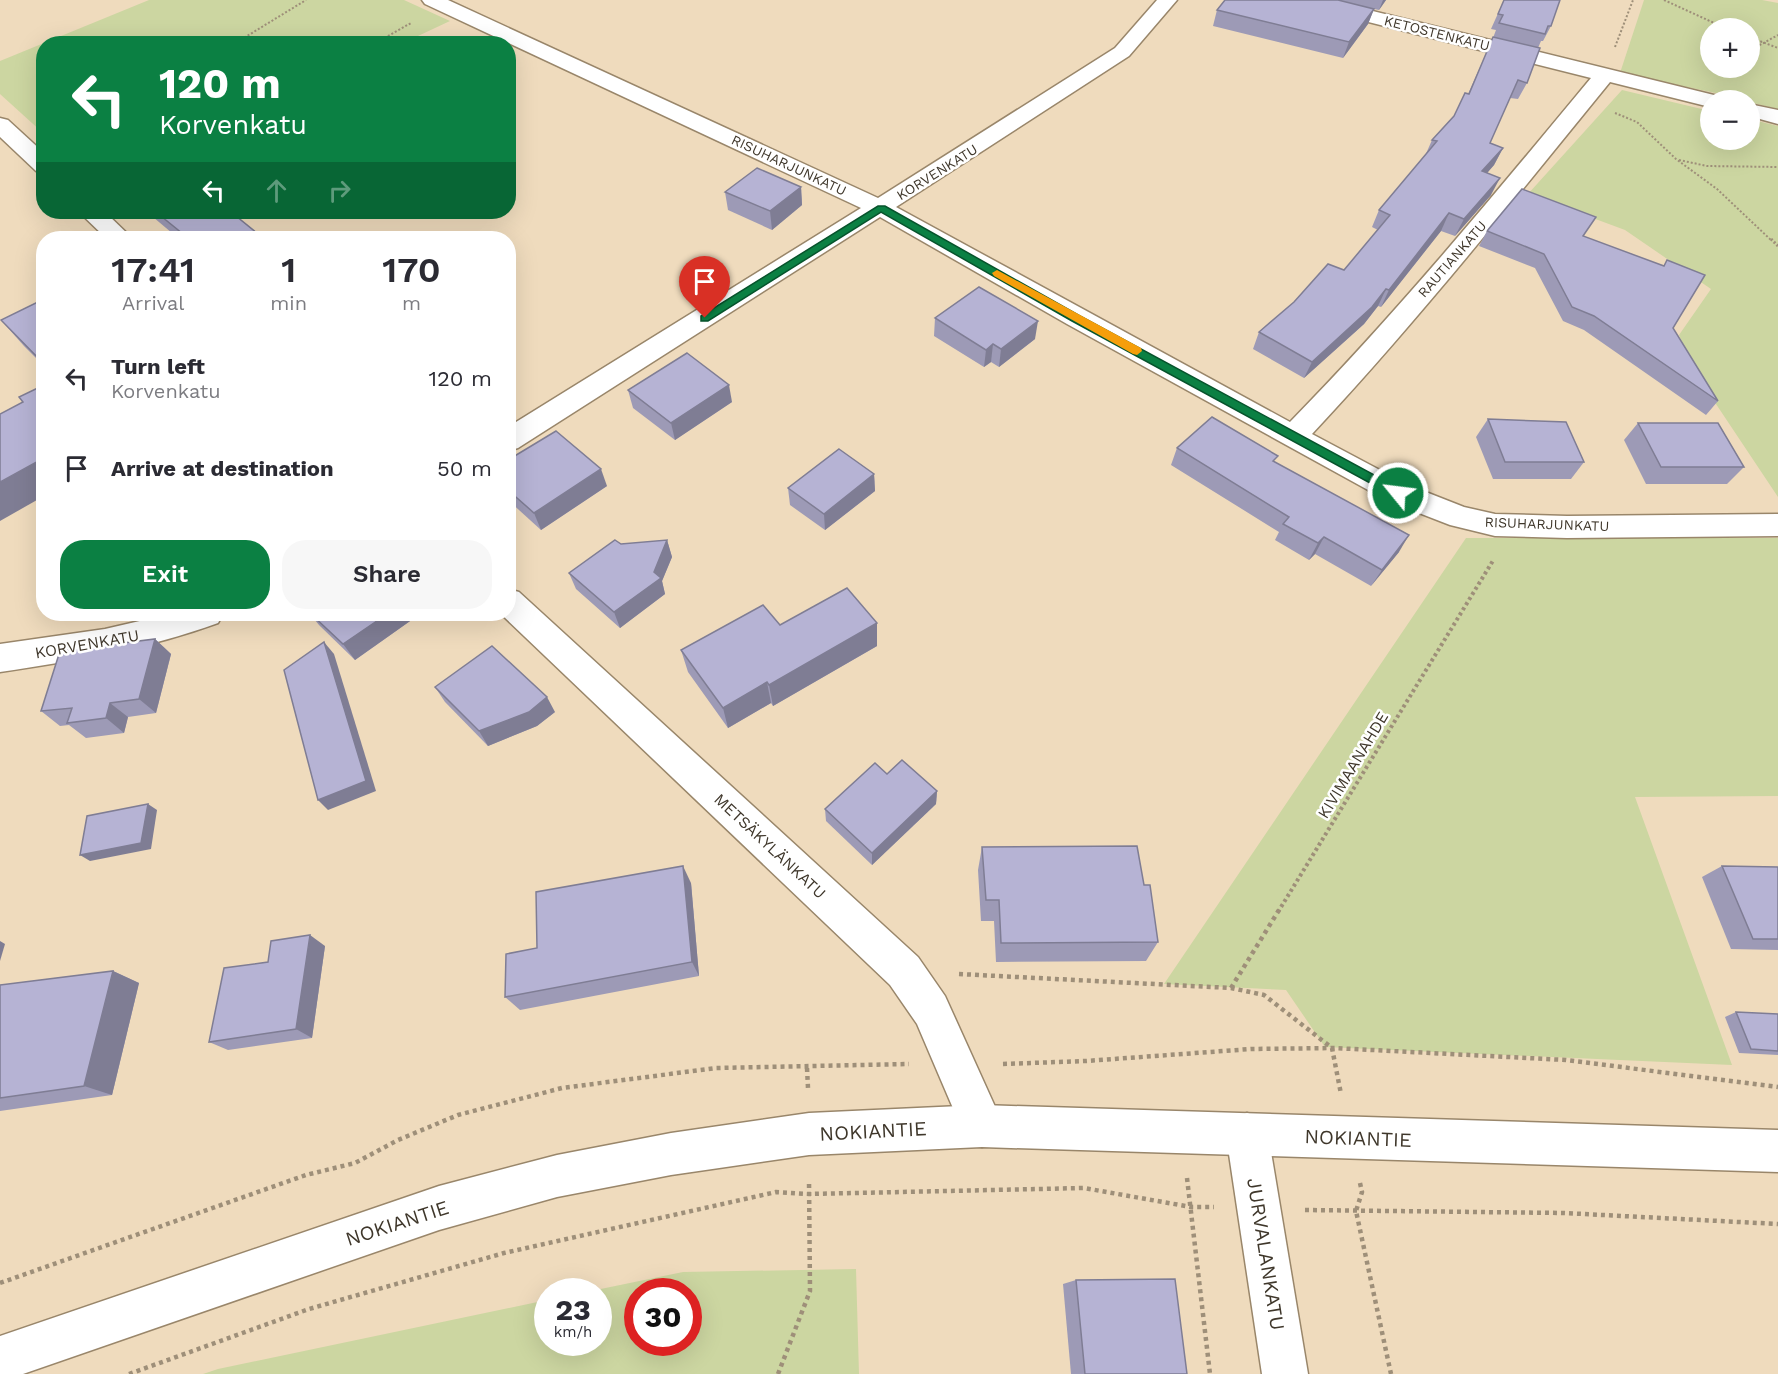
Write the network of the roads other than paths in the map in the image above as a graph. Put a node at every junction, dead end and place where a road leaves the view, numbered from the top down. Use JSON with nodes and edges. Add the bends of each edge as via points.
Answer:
{"nodes":[{"id":1,"x":1167,"y":0,"type":"edge"},
{"id":2,"x":1304,"y":0,"type":"edge"},
{"id":3,"x":435,"y":1,"type":"edge"},
{"id":4,"x":510,"y":36,"type":"edge"},
{"id":5,"x":516,"y":39,"type":"edge"},
{"id":6,"x":1604,"y":76,"type":"junction"},
{"id":7,"x":1700,"y":98,"type":"edge"},
{"id":8,"x":1760,"y":113,"type":"edge"},
{"id":9,"x":1778,"y":117,"type":"edge"},
{"id":10,"x":0,"y":125,"type":"edge"},
{"id":11,"x":36,"y":159,"type":"edge"},
{"id":12,"x":881,"y":208,"type":"junction"},
{"id":13,"x":99,"y":219,"type":"edge"},
{"id":14,"x":112,"y":231,"type":"edge"},
{"id":15,"x":516,"y":436,"type":"edge"},
{"id":16,"x":1293,"y":436,"type":"junction"},
{"id":17,"x":1778,"y":525,"type":"edge"},
{"id":18,"x":516,"y":609,"type":"edge"},
{"id":19,"x":187,"y":621,"type":"edge"},
{"id":20,"x":0,"y":658,"type":"edge"},
{"id":21,"x":982,"y":1126,"type":"junction"},
{"id":22,"x":1247,"y":1134,"type":"junction"},
{"id":23,"x":1778,"y":1151,"type":"edge"},
{"id":24,"x":0,"y":1359,"type":"edge"},
{"id":25,"x":1286,"y":1374,"type":"edge"}],
"edges":[{"from":1,"to":12,"type":"street","name":"KORVENKATU","via":[[1122,52]]},
{"from":2,"to":6,"type":"street","name":"KETOSTENKATU"},
{"from":3,"to":4,"type":"street","name":"RISUHARJUNKATU"},
{"from":5,"to":12,"type":"street","name":"RISUHARJUNKATU"},
{"from":6,"to":7,"type":"street","name":"KETOSTENKATU"},
{"from":6,"to":16,"type":"street","name":"RAUTIANKATU","via":[[1484,222]]},
{"from":8,"to":9,"type":"street"},
{"from":10,"to":11,"type":"street"},
{"from":12,"to":15,"type":"street","name":"KORVENKATU"},
{"from":12,"to":16,"type":"street","name":"RISUHARJUNKATU"},
{"from":13,"to":14,"type":"street"},
{"from":16,"to":17,"type":"street","name":"RISUHARJUNKATU","via":[[1398,493],[1460,517],[1495,525]]},
{"from":18,"to":21,"type":"street","name":"METSÄKYLÄNKATU","via":[[904,971],[931,1010]]},
{"from":19,"to":20,"type":"street","name":"KORVENKATU","via":[[128,638]]},
{"from":21,"to":22,"type":"street","name":"NOKIANTIE"},
{"from":21,"to":24,"type":"street","name":"NOKIANTIE","via":[[809,1134],[557,1176],[439,1208]]},
{"from":22,"to":23,"type":"street","name":"NOKIANTIE"},
{"from":22,"to":25,"type":"street","name":"JURVALANKATU"}]}
